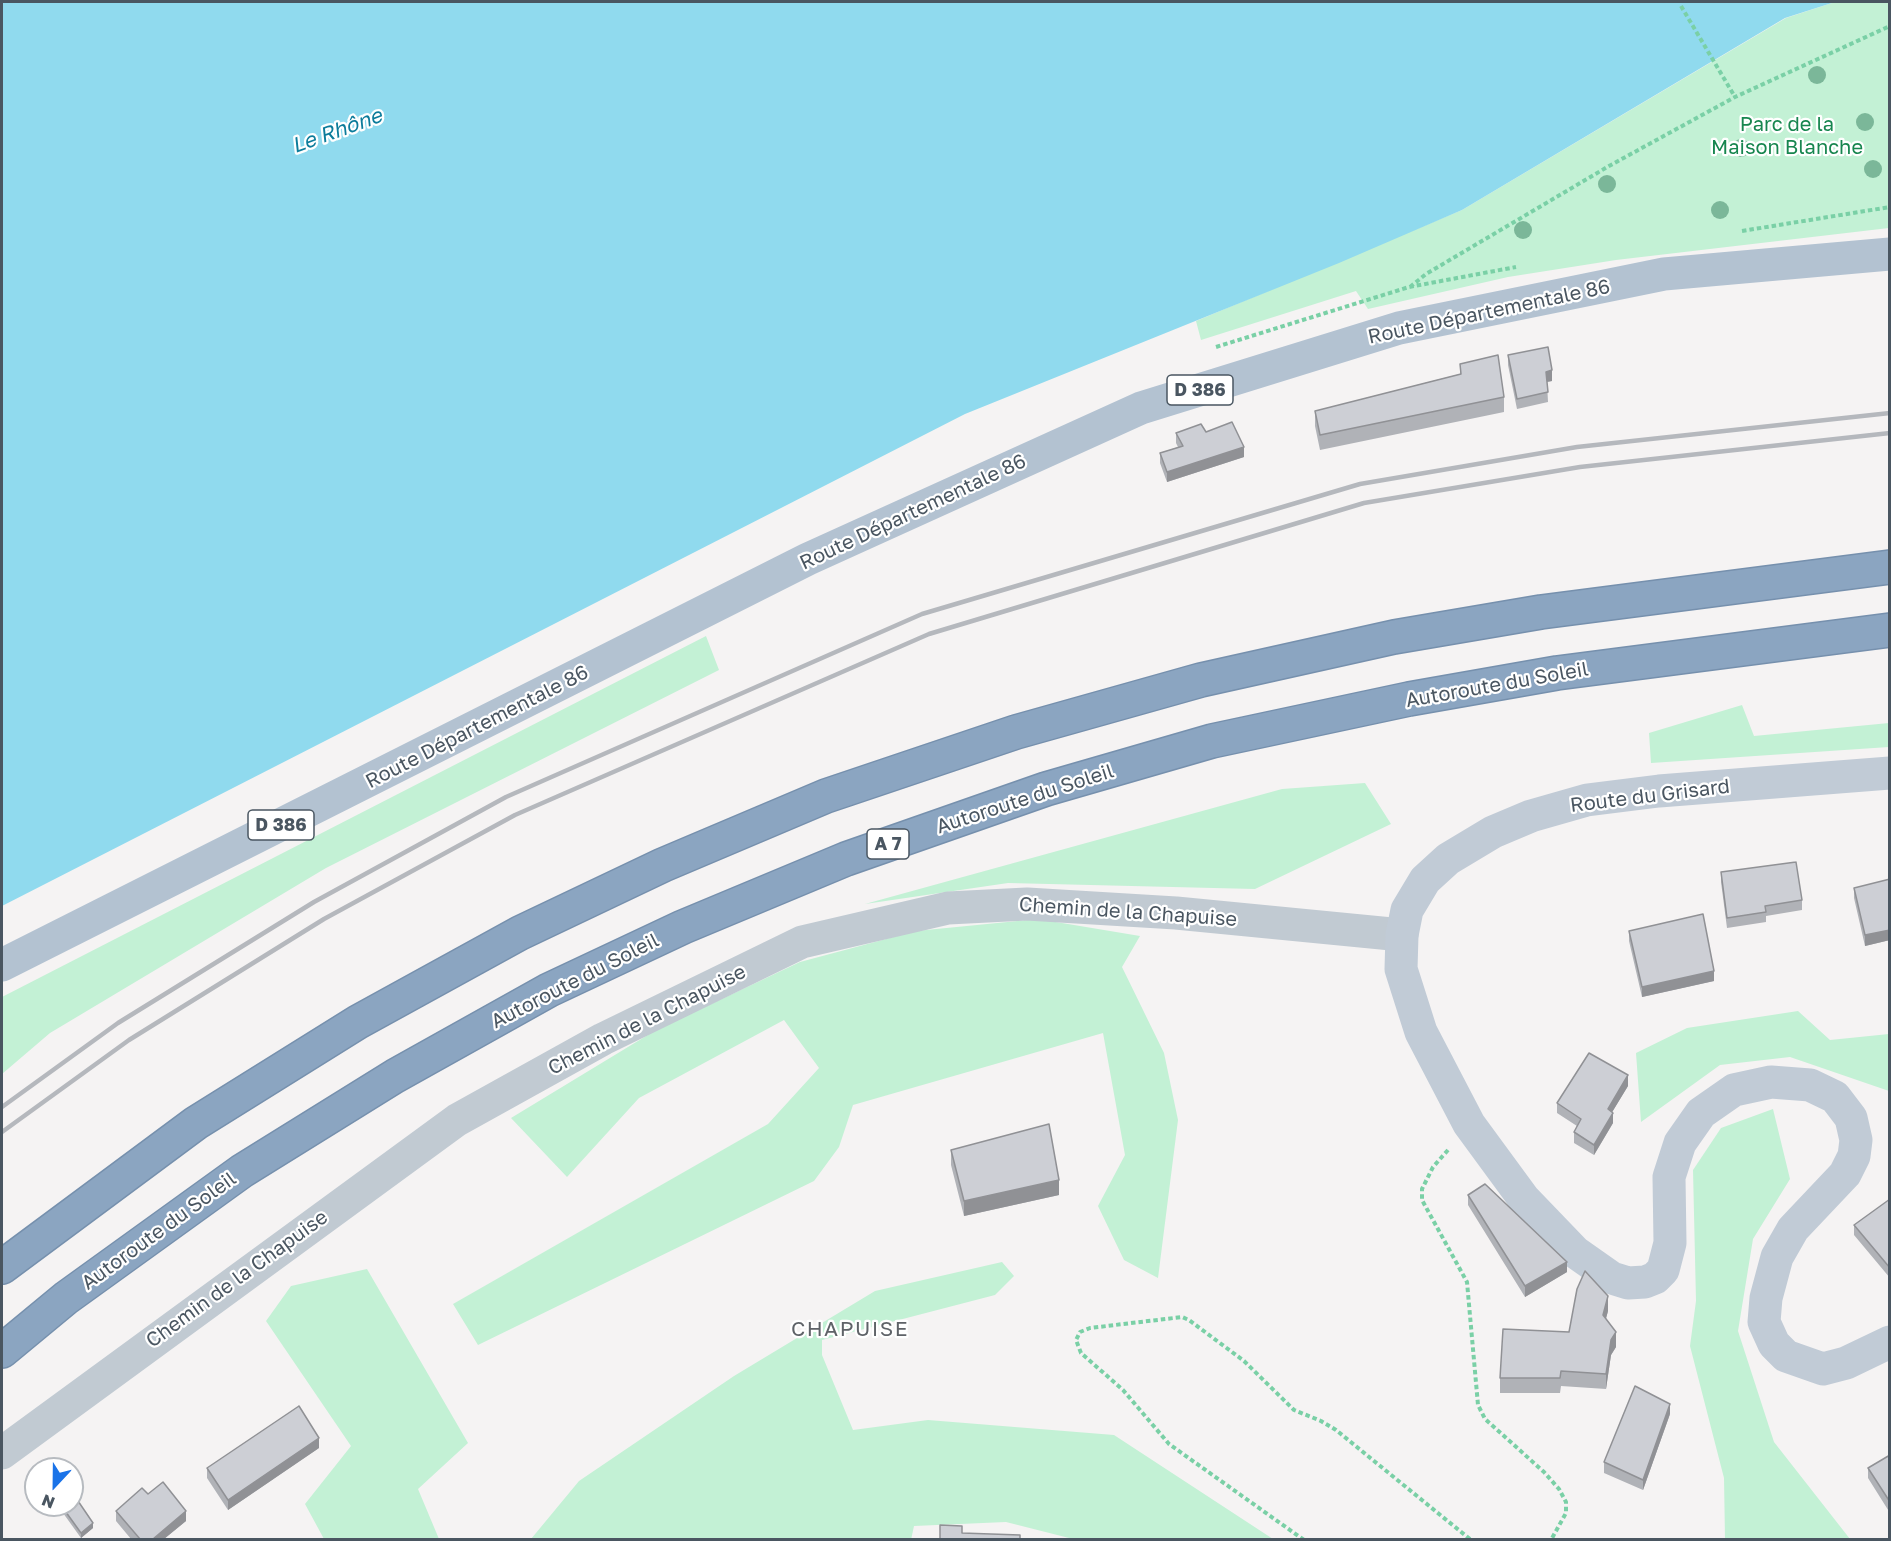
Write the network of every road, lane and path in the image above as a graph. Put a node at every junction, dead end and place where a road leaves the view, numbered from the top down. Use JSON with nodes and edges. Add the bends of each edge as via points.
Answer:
{"nodes":[{"id":1,"x":1681,"y":6,"type":"dead end"},
{"id":2,"x":1890,"y":26,"type":"edge"},
{"id":3,"x":1735,"y":97,"type":"junction"},
{"id":4,"x":1890,"y":254,"type":"edge"},
{"id":5,"x":1409,"y":287,"type":"dead end"},
{"id":6,"x":1890,"y":567,"type":"edge"},
{"id":7,"x":1890,"y":630,"type":"edge"},
{"id":8,"x":1890,"y":773,"type":"edge"},
{"id":9,"x":1402,"y":935,"type":"junction"},
{"id":10,"x":2,"y":965,"type":"edge"},
{"id":11,"x":1470,"y":1124,"type":"junction"},
{"id":12,"x":2,"y":1267,"type":"edge"},
{"id":13,"x":1890,"y":1342,"type":"edge"},
{"id":14,"x":2,"y":1351,"type":"edge"},
{"id":15,"x":2,"y":1453,"type":"edge"},
{"id":16,"x":1304,"y":1539,"type":"edge"},
{"id":17,"x":1471,"y":1539,"type":"edge"},
{"id":18,"x":1551,"y":1539,"type":"edge"}],
"edges":[{"from":1,"to":3,"type":"path"},
{"from":2,"to":3,"type":"path"},
{"from":3,"to":5,"type":"path","via":[[1588,178]]},
{"from":4,"to":10,"type":"main road","name":"Route Départementale 86","number":"D 386","via":[[1664,274],[1399,328],[1141,408],[808,559]]},
{"from":6,"to":12,"type":"highway","via":[[1541,612],[1394,637],[1201,680],[1016,732],[826,796],[663,865],[531,928],[358,1022],[196,1123]]},
{"from":7,"to":14,"type":"highway","name":"Autoroute du Soleil","number":"A 7","via":[[1557,673],[1409,699],[1212,741],[1046,789],[846,859],[683,927],[549,990],[394,1076],[242,1172],[66,1298]]},
{"from":8,"to":9,"type":"street","name":"Route du Grisard","via":[[1659,791],[1587,800],[1532,816],[1493,832],[1448,859],[1425,880],[1407,910]]},
{"from":9,"to":11,"type":"street","name":"Route du Grisard","via":[[1401,969],[1421,1032]]},
{"from":9,"to":15,"type":"street","name":"Chemin de la Chapuise","via":[[1176,912],[1027,904],[948,908],[802,942],[603,1040],[457,1120]]},
{"from":11,"to":13,"type":"street","name":"Route du Grisard","via":[[1524,1199],[1575,1252],[1612,1278],[1628,1283],[1645,1282],[1663,1270],[1667,1258],[1669,1177],[1680,1143],[1701,1113],[1734,1090],[1771,1083],[1810,1084],[1835,1097],[1851,1118],[1856,1140],[1854,1156],[1845,1174],[1793,1229],[1777,1257],[1764,1322],[1774,1344],[1786,1356],[1823,1370],[1846,1364]]},
{"from":11,"to":18,"type":"path","via":[[1433,1167],[1422,1189],[1422,1200],[1467,1282],[1478,1405],[1485,1419],[1544,1472],[1566,1502],[1566,1513]]},
{"from":16,"to":17,"type":"path","via":[[1168,1444],[1123,1390],[1081,1353],[1076,1340],[1080,1332],[1182,1317],[1189,1320],[1244,1361],[1294,1410],[1322,1420],[1336,1430]]}]}
